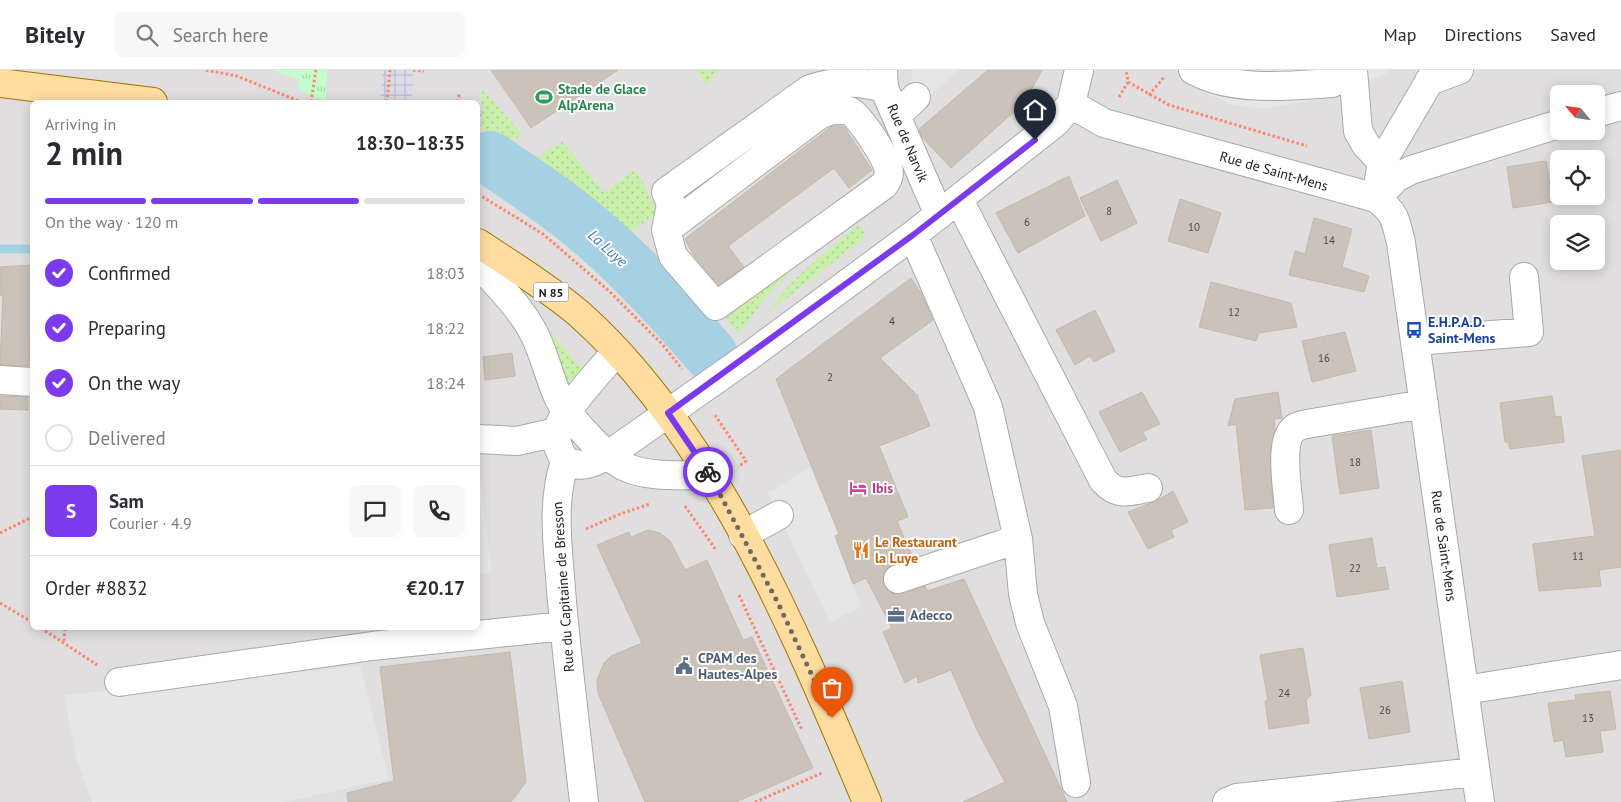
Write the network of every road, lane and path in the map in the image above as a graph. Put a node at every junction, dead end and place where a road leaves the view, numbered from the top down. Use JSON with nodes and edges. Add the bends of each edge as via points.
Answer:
{"nodes":[{"id":1,"x":4,"y":70,"type":"edge"},
{"id":2,"x":206,"y":70,"type":"edge"},
{"id":3,"x":316,"y":70,"type":"edge"},
{"id":4,"x":390,"y":70,"type":"edge"},
{"id":5,"x":413,"y":70,"type":"edge"},
{"id":6,"x":1079,"y":70,"type":"edge"},
{"id":7,"x":1126,"y":70,"type":"edge"},
{"id":8,"x":1170,"y":70,"type":"edge"},
{"id":9,"x":1193,"y":70,"type":"edge"},
{"id":10,"x":1349,"y":70,"type":"edge"},
{"id":11,"x":1353,"y":70,"type":"edge"},
{"id":12,"x":1459,"y":70,"type":"edge"},
{"id":13,"x":424,"y":71,"type":"edge"},
{"id":14,"x":1432,"y":75,"type":"edge"},
{"id":15,"x":831,"y":76,"type":"edge"},
{"id":16,"x":32,"y":79,"type":"edge"},
{"id":17,"x":884,"y":79,"type":"edge"},
{"id":18,"x":0,"y":83,"type":"edge"},
{"id":19,"x":460,"y":94,"type":"dead end"},
{"id":20,"x":1149,"y":95,"type":"junction"},
{"id":21,"x":0,"y":97,"type":"edge"},
{"id":22,"x":916,"y":97,"type":"dead end"},
{"id":23,"x":142,"y":100,"type":"edge"},
{"id":24,"x":296,"y":100,"type":"edge"},
{"id":25,"x":310,"y":100,"type":"edge"},
{"id":26,"x":388,"y":100,"type":"edge"},
{"id":27,"x":458,"y":100,"type":"edge"},
{"id":28,"x":1071,"y":104,"type":"junction"},
{"id":29,"x":1621,"y":106,"type":"edge"},
{"id":30,"x":1605,"y":110,"type":"edge"},
{"id":31,"x":896,"y":116,"type":"junction"},
{"id":32,"x":1550,"y":127,"type":"edge"},
{"id":33,"x":1308,"y":146,"type":"dead end"},
{"id":34,"x":1382,"y":162,"type":"junction"},
{"id":35,"x":480,"y":195,"type":"edge"},
{"id":36,"x":1376,"y":198,"type":"junction"},
{"id":37,"x":949,"y":207,"type":"junction"},
{"id":38,"x":666,"y":230,"type":"junction"},
{"id":39,"x":913,"y":235,"type":"junction"},
{"id":40,"x":480,"y":244,"type":"edge"},
{"id":41,"x":480,"y":267,"type":"edge"},
{"id":42,"x":1524,"y":277,"type":"dead end"},
{"id":43,"x":1416,"y":341,"type":"junction"},
{"id":44,"x":616,"y":351,"type":"junction"},
{"id":45,"x":0,"y":380,"type":"edge"},
{"id":46,"x":30,"y":382,"type":"edge"},
{"id":47,"x":701,"y":390,"type":"junction"},
{"id":48,"x":1424,"y":404,"type":"junction"},
{"id":49,"x":668,"y":413,"type":"junction"},
{"id":50,"x":562,"y":421,"type":"junction"},
{"id":51,"x":480,"y":438,"type":"edge"},
{"id":52,"x":607,"y":456,"type":"junction"},
{"id":53,"x":565,"y":461,"type":"junction"},
{"id":54,"x":710,"y":476,"type":"junction"},
{"id":55,"x":1148,"y":488,"type":"dead end"},
{"id":56,"x":658,"y":501,"type":"dead end"},
{"id":57,"x":683,"y":503,"type":"dead end"},
{"id":58,"x":1289,"y":510,"type":"dead end"},
{"id":59,"x":779,"y":515,"type":"dead end"},
{"id":60,"x":30,"y":518,"type":"edge"},
{"id":61,"x":580,"y":532,"type":"dead end"},
{"id":62,"x":0,"y":533,"type":"edge"},
{"id":63,"x":743,"y":535,"type":"junction"},
{"id":64,"x":1018,"y":539,"type":"junction"},
{"id":65,"x":717,"y":552,"type":"dead end"},
{"id":66,"x":898,"y":579,"type":"dead end"},
{"id":67,"x":738,"y":591,"type":"dead end"},
{"id":68,"x":0,"y":603,"type":"edge"},
{"id":69,"x":30,"y":621,"type":"edge"},
{"id":70,"x":564,"y":626,"type":"junction"},
{"id":71,"x":45,"y":630,"type":"edge"},
{"id":72,"x":65,"y":630,"type":"edge"},
{"id":73,"x":64,"y":641,"type":"junction"},
{"id":74,"x":1621,"y":665,"type":"edge"},
{"id":75,"x":119,"y":682,"type":"joint"},
{"id":76,"x":1465,"y":690,"type":"junction"},
{"id":77,"x":806,"y":738,"type":"dead end"},
{"id":78,"x":818,"y":764,"type":"dead end"},
{"id":79,"x":1475,"y":772,"type":"junction"},
{"id":80,"x":1076,"y":783,"type":"dead end"},
{"id":81,"x":584,"y":802,"type":"edge"},
{"id":82,"x":755,"y":802,"type":"edge"},
{"id":83,"x":867,"y":802,"type":"edge"},
{"id":84,"x":1227,"y":802,"type":"edge"},
{"id":85,"x":1480,"y":802,"type":"edge"}],
"edges":[{"from":1,"to":16,"type":"main road"},
{"from":2,"to":24,"type":"path","via":[[237,76]]},
{"from":3,"to":25,"type":"path"},
{"from":4,"to":26,"type":"path"},
{"from":5,"to":13,"type":"path"},
{"from":6,"to":28,"type":"street"},
{"from":7,"to":20,"type":"path","via":[[1128,82]]},
{"from":8,"to":20,"type":"path"},
{"from":9,"to":10,"type":"street","via":[[1228,83],[1265,85],[1332,83]]},
{"from":11,"to":34,"type":"street","via":[[1358,131]]},
{"from":12,"to":14,"type":"street"},
{"from":14,"to":34,"type":"street"},
{"from":15,"to":17,"type":"street","via":[[866,83]]},
{"from":15,"to":38,"type":"street","via":[[666,192],[671,204]]},
{"from":16,"to":18,"type":"main road"},
{"from":16,"to":21,"type":"main road","via":[[11,98]]},
{"from":16,"to":23,"type":"main road"},
{"from":17,"to":31,"type":"street","name":"Rue de Narvik"},
{"from":19,"to":27,"type":"path"},
{"from":20,"to":33,"type":"path","via":[[1169,106]]},
{"from":22,"to":31,"type":"street"},
{"from":28,"to":36,"type":"street","name":"Rue de Saint-Mens","via":[[1104,123]]},
{"from":28,"to":37,"type":"street","via":[[1035,140]]},
{"from":29,"to":30,"type":"street"},
{"from":31,"to":37,"type":"street","name":"Rue de Narvik"},
{"from":32,"to":36,"type":"street","via":[[1411,170],[1396,178]]},
{"from":34,"to":36,"type":"street"},
{"from":35,"to":47,"type":"path","via":[[543,234],[609,291],[662,344]]},
{"from":36,"to":43,"type":"street","name":"Rue de Saint-Mens","via":[[1390,209],[1397,222]]},
{"from":37,"to":39,"type":"street"},
{"from":37,"to":55,"type":"street","name":"Rue de Narvik","via":[[1103,480],[1119,492]]},
{"from":38,"to":38,"type":"street","via":[[831,109],[850,111],[861,121],[888,167],[884,185],[716,306],[673,256]]},
{"from":39,"to":47,"type":"street"},
{"from":39,"to":64,"type":"street","via":[[983,390]]},
{"from":40,"to":44,"type":"main road","number":"N 85","via":[[554,294]]},
{"from":41,"to":50,"type":"street","via":[[505,291],[532,330],[557,394]]},
{"from":42,"to":43,"type":"street","via":[[1529,332]]},
{"from":43,"to":48,"type":"street","name":"Rue de Saint-Mens"},
{"from":44,"to":49,"type":"main road","number":"N 85"},
{"from":44,"to":50,"type":"street"},
{"from":45,"to":46,"type":"street"},
{"from":47,"to":49,"type":"street"},
{"from":48,"to":58,"type":"street","via":[[1295,428],[1285,450]]},
{"from":48,"to":76,"type":"street","name":"Rue de Saint-Mens"},
{"from":49,"to":52,"type":"street"},
{"from":49,"to":54,"type":"main road","number":"N 85"},
{"from":50,"to":51,"type":"street","via":[[517,441]]},
{"from":50,"to":52,"type":"street"},
{"from":50,"to":53,"type":"street","via":[[558,449]]},
{"from":52,"to":53,"type":"street","via":[[585,466],[574,466]]},
{"from":52,"to":54,"type":"street","via":[[629,469],[644,472]]},
{"from":53,"to":70,"type":"street","name":"Rue du Capitaine de Bresson","via":[[559,480],[556,516]]},
{"from":54,"to":63,"type":"main road","number":"N 85"},
{"from":56,"to":61,"type":"path"},
{"from":57,"to":65,"type":"path"},
{"from":59,"to":63,"type":"street"},
{"from":60,"to":62,"type":"path"},
{"from":63,"to":83,"type":"main road","number":"N 85","via":[[825,702]]},
{"from":64,"to":66,"type":"street"},
{"from":64,"to":80,"type":"street","via":[[1023,594],[1030,623],[1063,706]]},
{"from":67,"to":77,"type":"path"},
{"from":68,"to":69,"type":"path"},
{"from":70,"to":75,"type":"street","via":[[372,646]]},
{"from":70,"to":81,"type":"street","name":"Rue du Capitaine de Bresson"},
{"from":71,"to":73,"type":"path"},
{"from":72,"to":73,"type":"path"},
{"from":73,"to":75,"type":"path"},
{"from":74,"to":76,"type":"street"},
{"from":76,"to":79,"type":"street","name":"Rue de Saint-Mens"},
{"from":78,"to":82,"type":"path","via":[[822,773]]},
{"from":79,"to":84,"type":"street","via":[[1237,798]]},
{"from":79,"to":85,"type":"street","name":"Rue de Saint-Mens"}]}
